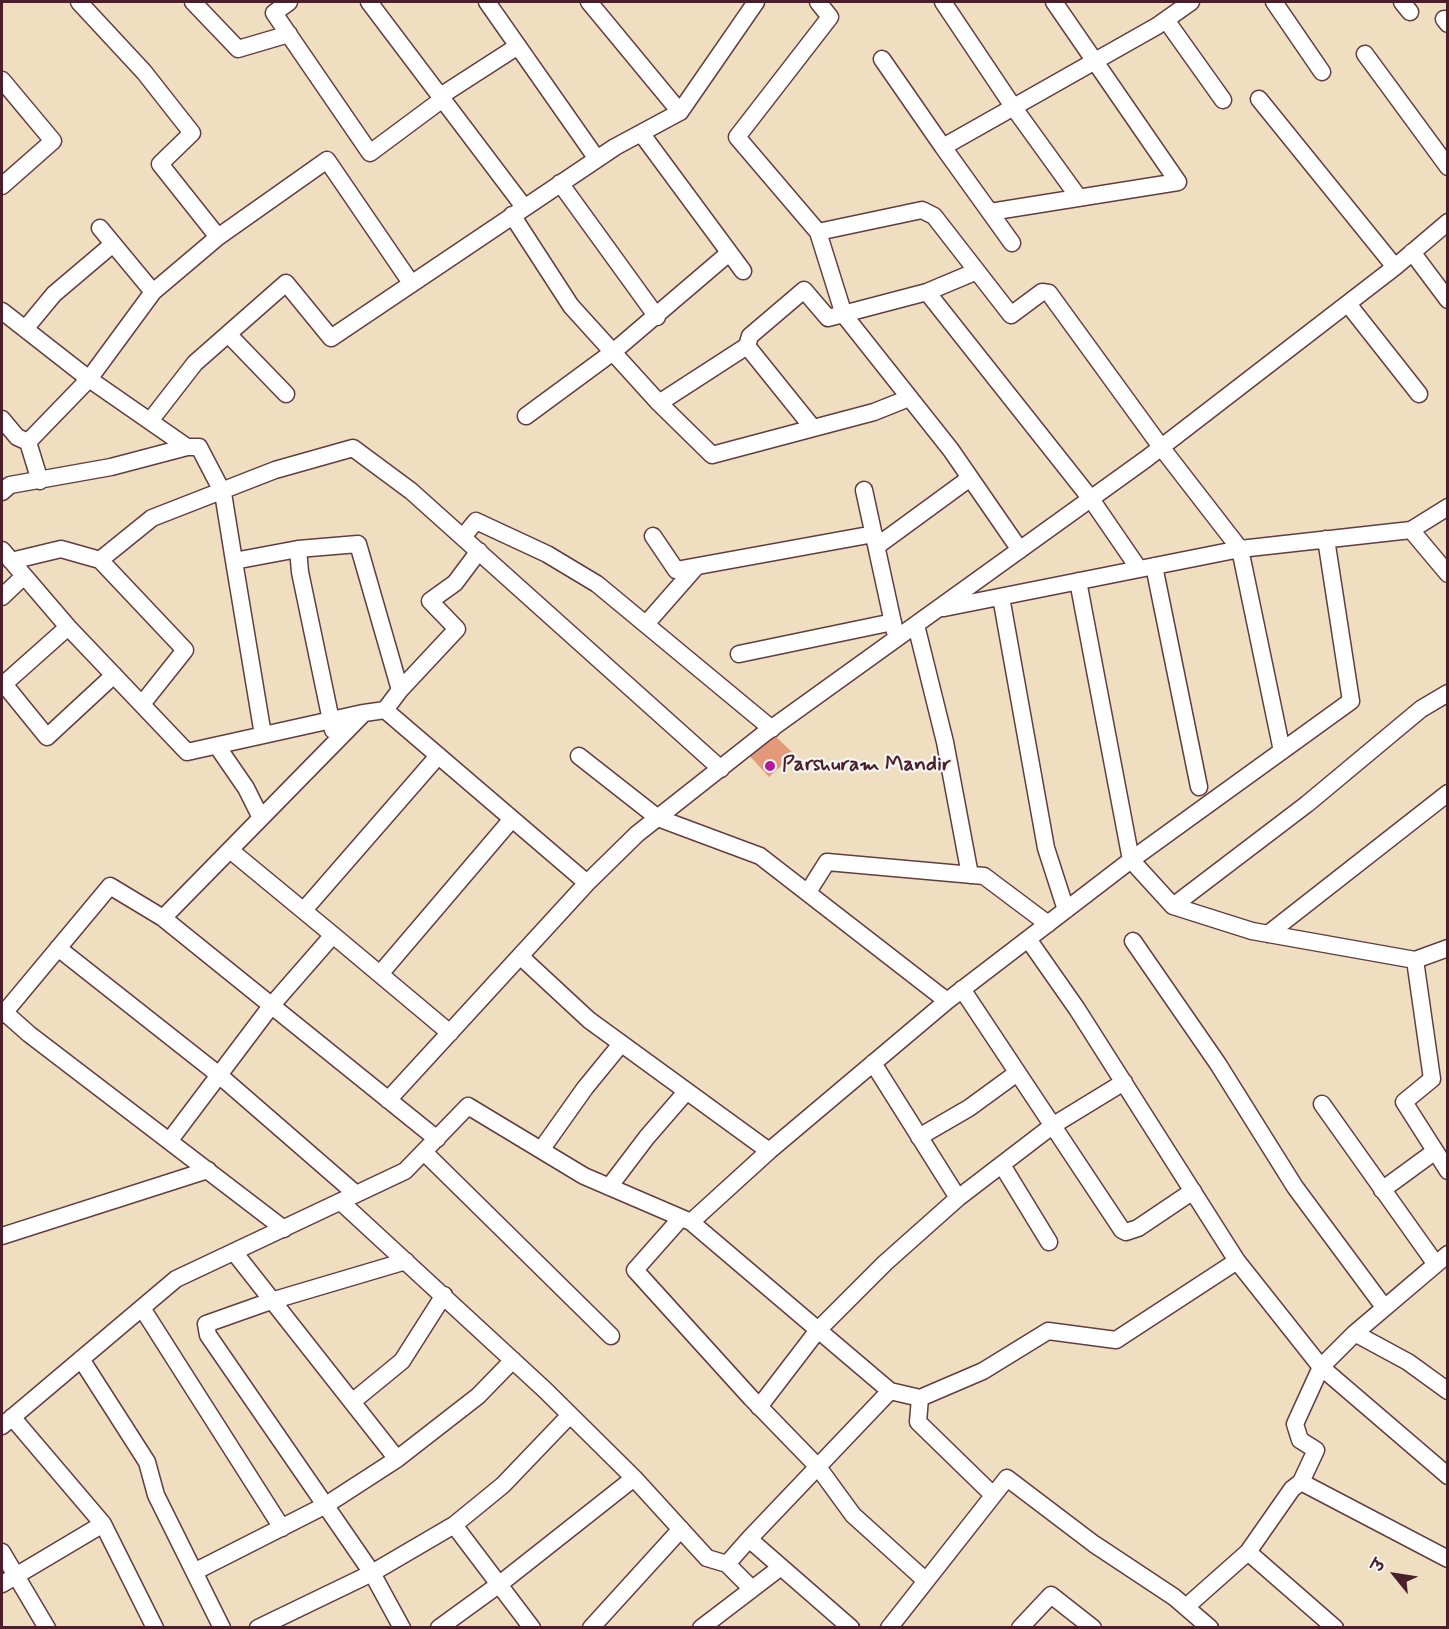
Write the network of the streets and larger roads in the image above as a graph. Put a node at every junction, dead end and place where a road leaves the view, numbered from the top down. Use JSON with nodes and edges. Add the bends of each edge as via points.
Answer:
{"nodes":[{"id":1,"x":79,"y":2,"type":"edge"},
{"id":2,"x":193,"y":2,"type":"edge"},
{"id":3,"x":289,"y":2,"type":"edge"},
{"id":4,"x":369,"y":2,"type":"edge"},
{"id":5,"x":487,"y":2,"type":"edge"},
{"id":6,"x":589,"y":2,"type":"edge"},
{"id":7,"x":756,"y":2,"type":"edge"},
{"id":8,"x":818,"y":2,"type":"edge"},
{"id":9,"x":943,"y":2,"type":"edge"},
{"id":10,"x":1054,"y":2,"type":"edge"},
{"id":11,"x":1191,"y":2,"type":"edge"},
{"id":12,"x":1274,"y":2,"type":"edge"},
{"id":13,"x":1166,"y":20,"type":"junction"},
{"id":14,"x":289,"y":34,"type":"junction"},
{"id":15,"x":518,"y":46,"type":"junction"},
{"id":16,"x":1365,"y":54,"type":"dead end"},
{"id":17,"x":882,"y":59,"type":"dead end"},
{"id":18,"x":1093,"y":62,"type":"junction"},
{"id":19,"x":1322,"y":72,"type":"dead end"},
{"id":20,"x":2,"y":80,"type":"edge"},
{"id":21,"x":443,"y":97,"type":"junction"},
{"id":22,"x":1259,"y":99,"type":"dead end"},
{"id":23,"x":1223,"y":100,"type":"dead end"},
{"id":24,"x":1014,"y":108,"type":"junction"},
{"id":25,"x":680,"y":112,"type":"junction"},
{"id":26,"x":641,"y":133,"type":"junction"},
{"id":27,"x":943,"y":147,"type":"junction"},
{"id":28,"x":597,"y":159,"type":"junction"},
{"id":29,"x":1448,"y":167,"type":"edge"},
{"id":30,"x":560,"y":183,"type":"junction"},
{"id":31,"x":2,"y":186,"type":"edge"},
{"id":32,"x":1078,"y":198,"type":"junction"},
{"id":33,"x":518,"y":211,"type":"junction"},
{"id":34,"x":990,"y":212,"type":"junction"},
{"id":35,"x":1448,"y":222,"type":"edge"},
{"id":36,"x":100,"y":228,"type":"dead end"},
{"id":37,"x":818,"y":232,"type":"junction"},
{"id":38,"x":218,"y":237,"type":"junction"},
{"id":39,"x":1012,"y":243,"type":"dead end"},
{"id":40,"x":113,"y":244,"type":"junction"},
{"id":41,"x":1412,"y":252,"type":"junction"},
{"id":42,"x":729,"y":253,"type":"junction"},
{"id":43,"x":1395,"y":267,"type":"junction"},
{"id":44,"x":743,"y":271,"type":"dead end"},
{"id":45,"x":978,"y":271,"type":"junction"},
{"id":46,"x":411,"y":283,"type":"junction"},
{"id":47,"x":153,"y":291,"type":"junction"},
{"id":48,"x":927,"y":292,"type":"junction"},
{"id":49,"x":1448,"y":300,"type":"edge"},
{"id":50,"x":1348,"y":304,"type":"junction"},
{"id":51,"x":2,"y":311,"type":"edge"},
{"id":52,"x":844,"y":315,"type":"junction"},
{"id":53,"x":657,"y":317,"type":"junction"},
{"id":54,"x":25,"y":329,"type":"junction"},
{"id":55,"x":228,"y":334,"type":"junction"},
{"id":56,"x":747,"y":346,"type":"junction"},
{"id":57,"x":613,"y":352,"type":"junction"},
{"id":58,"x":89,"y":379,"type":"junction"},
{"id":59,"x":286,"y":394,"type":"dead end"},
{"id":60,"x":1419,"y":394,"type":"dead end"},
{"id":61,"x":909,"y":398,"type":"junction"},
{"id":62,"x":659,"y":403,"type":"junction"},
{"id":63,"x":526,"y":416,"type":"dead end"},
{"id":64,"x":2,"y":419,"type":"edge"},
{"id":65,"x":150,"y":421,"type":"junction"},
{"id":66,"x":813,"y":428,"type":"junction"},
{"id":67,"x":28,"y":442,"type":"junction"},
{"id":68,"x":188,"y":447,"type":"junction"},
{"id":69,"x":1161,"y":447,"type":"junction"},
{"id":70,"x":970,"y":478,"type":"junction"},
{"id":71,"x":40,"y":481,"type":"junction"},
{"id":72,"x":864,"y":490,"type":"dead end"},
{"id":73,"x":2,"y":492,"type":"edge"},
{"id":74,"x":223,"y":493,"type":"junction"},
{"id":75,"x":1091,"y":498,"type":"junction"},
{"id":76,"x":1448,"y":507,"type":"edge"},
{"id":77,"x":1411,"y":530,"type":"junction"},
{"id":78,"x":653,"y":536,"type":"dead end"},
{"id":79,"x":463,"y":537,"type":"junction"},
{"id":80,"x":1326,"y":539,"type":"junction"},
{"id":81,"x":875,"y":540,"type":"junction"},
{"id":82,"x":298,"y":549,"type":"junction"},
{"id":83,"x":1240,"y":549,"type":"junction"},
{"id":84,"x":1020,"y":550,"type":"junction"},
{"id":85,"x":478,"y":551,"type":"junction"},
{"id":86,"x":6,"y":556,"type":"edge"},
{"id":87,"x":100,"y":560,"type":"junction"},
{"id":88,"x":234,"y":561,"type":"junction"},
{"id":89,"x":696,"y":567,"type":"junction"},
{"id":90,"x":1147,"y":568,"type":"junction"},
{"id":91,"x":1448,"y":574,"type":"edge"},
{"id":92,"x":24,"y":576,"type":"junction"},
{"id":93,"x":1078,"y":581,"type":"junction"},
{"id":94,"x":2,"y":597,"type":"edge"},
{"id":95,"x":1001,"y":597,"type":"junction"},
{"id":96,"x":936,"y":610,"type":"junction"},
{"id":97,"x":646,"y":624,"type":"junction"},
{"id":98,"x":916,"y":624,"type":"junction"},
{"id":99,"x":68,"y":627,"type":"junction"},
{"id":100,"x":895,"y":630,"type":"junction"},
{"id":101,"x":739,"y":654,"type":"dead end"},
{"id":102,"x":114,"y":675,"type":"junction"},
{"id":103,"x":2,"y":684,"type":"edge"},
{"id":104,"x":400,"y":690,"type":"junction"},
{"id":105,"x":1448,"y":693,"type":"edge"},
{"id":106,"x":142,"y":704,"type":"junction"},
{"id":107,"x":385,"y":710,"type":"junction"},
{"id":108,"x":364,"y":713,"type":"junction"},
{"id":109,"x":332,"y":720,"type":"junction"},
{"id":110,"x":772,"y":729,"type":"junction"},
{"id":111,"x":263,"y":735,"type":"junction"},
{"id":112,"x":334,"y":743,"type":"junction"},
{"id":113,"x":217,"y":746,"type":"junction"},
{"id":114,"x":1282,"y":751,"type":"junction"},
{"id":115,"x":438,"y":756,"type":"junction"},
{"id":116,"x":579,"y":756,"type":"dead end"},
{"id":117,"x":721,"y":769,"type":"junction"},
{"id":118,"x":1199,"y":787,"type":"dead end"},
{"id":119,"x":1448,"y":793,"type":"edge"},
{"id":120,"x":261,"y":818,"type":"junction"},
{"id":121,"x":658,"y":818,"type":"junction"},
{"id":122,"x":512,"y":819,"type":"junction"},
{"id":123,"x":230,"y":850,"type":"junction"},
{"id":124,"x":1131,"y":860,"type":"junction"},
{"id":125,"x":970,"y":874,"type":"junction"},
{"id":126,"x":587,"y":883,"type":"junction"},
{"id":127,"x":808,"y":892,"type":"junction"},
{"id":128,"x":1173,"y":906,"type":"junction"},
{"id":129,"x":304,"y":910,"type":"junction"},
{"id":130,"x":1066,"y":910,"type":"junction"},
{"id":131,"x":163,"y":918,"type":"junction"},
{"id":132,"x":1048,"y":924,"type":"junction"},
{"id":133,"x":1268,"y":934,"type":"junction"},
{"id":134,"x":333,"y":935,"type":"junction"},
{"id":135,"x":1028,"y":939,"type":"junction"},
{"id":136,"x":1133,"y":941,"type":"dead end"},
{"id":137,"x":58,"y":948,"type":"junction"},
{"id":138,"x":1448,"y":948,"type":"edge"},
{"id":139,"x":520,"y":956,"type":"junction"},
{"id":140,"x":1415,"y":960,"type":"junction"},
{"id":141,"x":380,"y":974,"type":"junction"},
{"id":142,"x":962,"y":989,"type":"junction"},
{"id":143,"x":947,"y":1000,"type":"junction"},
{"id":144,"x":272,"y":1006,"type":"junction"},
{"id":145,"x":3,"y":1011,"type":"edge"},
{"id":146,"x":450,"y":1033,"type":"junction"},
{"id":147,"x":621,"y":1044,"type":"junction"},
{"id":148,"x":873,"y":1063,"type":"junction"},
{"id":149,"x":1017,"y":1073,"type":"junction"},
{"id":150,"x":219,"y":1075,"type":"junction"},
{"id":151,"x":1124,"y":1082,"type":"junction"},
{"id":152,"x":686,"y":1092,"type":"junction"},
{"id":153,"x":388,"y":1100,"type":"junction"},
{"id":154,"x":1322,"y":1104,"type":"dead end"},
{"id":155,"x":1052,"y":1126,"type":"junction"},
{"id":156,"x":919,"y":1137,"type":"junction"},
{"id":157,"x":437,"y":1139,"type":"junction"},
{"id":158,"x":170,"y":1140,"type":"junction"},
{"id":159,"x":541,"y":1150,"type":"junction"},
{"id":160,"x":769,"y":1151,"type":"junction"},
{"id":161,"x":423,"y":1152,"type":"junction"},
{"id":162,"x":1434,"y":1152,"type":"junction"},
{"id":163,"x":1002,"y":1165,"type":"junction"},
{"id":164,"x":208,"y":1170,"type":"junction"},
{"id":165,"x":1448,"y":1170,"type":"edge"},
{"id":166,"x":609,"y":1187,"type":"junction"},
{"id":167,"x":1382,"y":1190,"type":"junction"},
{"id":168,"x":1193,"y":1191,"type":"junction"},
{"id":169,"x":356,"y":1194,"type":"junction"},
{"id":170,"x":958,"y":1198,"type":"junction"},
{"id":171,"x":341,"y":1202,"type":"junction"},
{"id":172,"x":686,"y":1220,"type":"junction"},
{"id":173,"x":284,"y":1229,"type":"junction"},
{"id":174,"x":2,"y":1236,"type":"edge"},
{"id":175,"x":1049,"y":1242,"type":"dead end"},
{"id":176,"x":234,"y":1252,"type":"junction"},
{"id":177,"x":1441,"y":1258,"type":"edge"},
{"id":178,"x":406,"y":1261,"type":"junction"},
{"id":179,"x":1237,"y":1261,"type":"junction"},
{"id":180,"x":444,"y":1295,"type":"junction"},
{"id":181,"x":271,"y":1301,"type":"junction"},
{"id":182,"x":142,"y":1308,"type":"junction"},
{"id":183,"x":1384,"y":1308,"type":"junction"},
{"id":184,"x":818,"y":1330,"type":"junction"},
{"id":185,"x":611,"y":1336,"type":"dead end"},
{"id":186,"x":1360,"y":1336,"type":"dead end"},
{"id":187,"x":81,"y":1359,"type":"junction"},
{"id":188,"x":513,"y":1360,"type":"junction"},
{"id":189,"x":1321,"y":1366,"type":"junction"},
{"id":190,"x":890,"y":1391,"type":"junction"},
{"id":191,"x":1448,"y":1391,"type":"edge"},
{"id":192,"x":920,"y":1398,"type":"junction"},
{"id":193,"x":352,"y":1402,"type":"junction"},
{"id":194,"x":759,"y":1407,"type":"junction"},
{"id":195,"x":570,"y":1415,"type":"junction"},
{"id":196,"x":7,"y":1421,"type":"edge"},
{"id":197,"x":397,"y":1459,"type":"junction"},
{"id":198,"x":818,"y":1467,"type":"junction"},
{"id":199,"x":1448,"y":1476,"type":"edge"},
{"id":200,"x":634,"y":1478,"type":"junction"},
{"id":201,"x":1301,"y":1482,"type":"junction"},
{"id":202,"x":993,"y":1495,"type":"junction"},
{"id":203,"x":326,"y":1506,"type":"junction"},
{"id":204,"x":103,"y":1524,"type":"junction"},
{"id":205,"x":454,"y":1525,"type":"junction"},
{"id":206,"x":282,"y":1528,"type":"junction"},
{"id":207,"x":681,"y":1529,"type":"junction"},
{"id":208,"x":749,"y":1539,"type":"junction"},
{"id":209,"x":2,"y":1552,"type":"edge"},
{"id":210,"x":1248,"y":1552,"type":"junction"},
{"id":211,"x":1448,"y":1559,"type":"edge"},
{"id":212,"x":727,"y":1564,"type":"junction"},
{"id":213,"x":781,"y":1567,"type":"junction"},
{"id":214,"x":196,"y":1571,"type":"junction"},
{"id":215,"x":372,"y":1573,"type":"junction"},
{"id":216,"x":8,"y":1580,"type":"edge"},
{"id":217,"x":926,"y":1581,"type":"junction"},
{"id":218,"x":501,"y":1583,"type":"junction"},
{"id":219,"x":752,"y":1589,"type":"junction"},
{"id":220,"x":1186,"y":1607,"type":"junction"},
{"id":221,"x":281,"y":1624,"type":"edge"},
{"id":222,"x":47,"y":1628,"type":"edge"},
{"id":223,"x":155,"y":1628,"type":"edge"},
{"id":224,"x":222,"y":1628,"type":"edge"},
{"id":225,"x":258,"y":1628,"type":"edge"},
{"id":226,"x":402,"y":1628,"type":"edge"},
{"id":227,"x":439,"y":1628,"type":"edge"},
{"id":228,"x":532,"y":1628,"type":"edge"},
{"id":229,"x":591,"y":1628,"type":"edge"},
{"id":230,"x":701,"y":1628,"type":"edge"},
{"id":231,"x":851,"y":1628,"type":"edge"},
{"id":232,"x":889,"y":1628,"type":"edge"},
{"id":233,"x":1020,"y":1628,"type":"edge"},
{"id":234,"x":1093,"y":1628,"type":"edge"},
{"id":235,"x":1210,"y":1628,"type":"edge"},
{"id":236,"x":1335,"y":1628,"type":"edge"}],
"edges":[{"from":1,"to":38,"type":"street","via":[[144,72],[192,133],[160,164]]},
{"from":2,"to":14,"type":"street","via":[[238,48]]},
{"from":3,"to":14,"type":"street","via":[[274,13]]},
{"from":4,"to":21,"type":"street"},
{"from":5,"to":15,"type":"street"},
{"from":6,"to":25,"type":"street"},
{"from":7,"to":25,"type":"street"},
{"from":8,"to":37,"type":"street","via":[[830,17],[737,137]]},
{"from":9,"to":24,"type":"street"},
{"from":10,"to":18,"type":"street"},
{"from":11,"to":13,"type":"street"},
{"from":12,"to":19,"type":"street"},
{"from":13,"to":18,"type":"street"},
{"from":13,"to":23,"type":"street"},
{"from":14,"to":21,"type":"street","via":[[370,153]]},
{"from":15,"to":21,"type":"street"},
{"from":15,"to":28,"type":"street"},
{"from":16,"to":29,"type":"street"},
{"from":17,"to":27,"type":"street"},
{"from":18,"to":24,"type":"street"},
{"from":18,"to":32,"type":"street","via":[[1178,182]]},
{"from":20,"to":31,"type":"street","via":[[53,141]]},
{"from":21,"to":33,"type":"street"},
{"from":22,"to":43,"type":"street"},
{"from":24,"to":27,"type":"street"},
{"from":24,"to":32,"type":"street"},
{"from":25,"to":26,"type":"street"},
{"from":26,"to":28,"type":"street"},
{"from":26,"to":42,"type":"street"},
{"from":27,"to":34,"type":"street"},
{"from":28,"to":30,"type":"street"},
{"from":30,"to":33,"type":"street"},
{"from":30,"to":53,"type":"street"},
{"from":32,"to":34,"type":"street"},
{"from":33,"to":46,"type":"street"},
{"from":33,"to":57,"type":"street","via":[[571,306]]},
{"from":34,"to":39,"type":"street"},
{"from":35,"to":41,"type":"street"},
{"from":36,"to":40,"type":"street"},
{"from":37,"to":45,"type":"street","via":[[922,210],[934,216]]},
{"from":37,"to":52,"type":"street"},
{"from":38,"to":46,"type":"street","via":[[327,160]]},
{"from":38,"to":47,"type":"street"},
{"from":40,"to":47,"type":"street"},
{"from":40,"to":54,"type":"street","via":[[54,294]]},
{"from":41,"to":43,"type":"street"},
{"from":41,"to":49,"type":"street"},
{"from":42,"to":44,"type":"street"},
{"from":42,"to":53,"type":"street"},
{"from":43,"to":50,"type":"street"},
{"from":45,"to":48,"type":"street"},
{"from":45,"to":69,"type":"street","via":[[1011,315],[1042,292],[1049,293]]},
{"from":46,"to":55,"type":"street","via":[[331,338],[286,283]]},
{"from":47,"to":58,"type":"street"},
{"from":48,"to":52,"type":"street"},
{"from":48,"to":75,"type":"street"},
{"from":50,"to":60,"type":"street"},
{"from":50,"to":69,"type":"street"},
{"from":51,"to":54,"type":"street"},
{"from":52,"to":56,"type":"street","via":[[828,318],[804,290],[750,336]]},
{"from":52,"to":61,"type":"street"},
{"from":53,"to":57,"type":"street"},
{"from":54,"to":58,"type":"street"},
{"from":55,"to":59,"type":"street"},
{"from":55,"to":65,"type":"street","via":[[195,363]]},
{"from":56,"to":62,"type":"street"},
{"from":56,"to":66,"type":"street"},
{"from":57,"to":62,"type":"street"},
{"from":57,"to":63,"type":"street"},
{"from":58,"to":65,"type":"street"},
{"from":58,"to":67,"type":"street"},
{"from":61,"to":66,"type":"street"},
{"from":61,"to":70,"type":"street"},
{"from":62,"to":66,"type":"street","via":[[712,455]]},
{"from":64,"to":67,"type":"street","via":[[17,437]]},
{"from":65,"to":68,"type":"street"},
{"from":67,"to":71,"type":"street"},
{"from":68,"to":71,"type":"street"},
{"from":68,"to":74,"type":"street","via":[[199,447]]},
{"from":69,"to":75,"type":"street"},
{"from":69,"to":83,"type":"street"},
{"from":70,"to":81,"type":"street"},
{"from":70,"to":84,"type":"street"},
{"from":71,"to":73,"type":"street","via":[[10,485]]},
{"from":72,"to":81,"type":"street"},
{"from":74,"to":79,"type":"street","via":[[275,470],[354,448]]},
{"from":74,"to":87,"type":"street","via":[[152,518]]},
{"from":74,"to":88,"type":"street"},
{"from":75,"to":84,"type":"street"},
{"from":75,"to":90,"type":"street"},
{"from":76,"to":77,"type":"street"},
{"from":77,"to":80,"type":"street"},
{"from":77,"to":91,"type":"street"},
{"from":78,"to":89,"type":"street","via":[[676,570]]},
{"from":79,"to":85,"type":"street"},
{"from":79,"to":97,"type":"street","via":[[476,521],[547,554],[597,584]]},
{"from":80,"to":83,"type":"street"},
{"from":80,"to":114,"type":"street","via":[[1351,701]]},
{"from":81,"to":89,"type":"street"},
{"from":81,"to":100,"type":"street"},
{"from":82,"to":88,"type":"street"},
{"from":82,"to":104,"type":"street","via":[[358,544]]},
{"from":82,"to":109,"type":"street"},
{"from":83,"to":90,"type":"street"},
{"from":83,"to":114,"type":"street"},
{"from":84,"to":96,"type":"street"},
{"from":85,"to":104,"type":"street","via":[[455,583],[430,601],[457,629]]},
{"from":85,"to":117,"type":"street"},
{"from":86,"to":87,"type":"street","via":[[61,549]]},
{"from":86,"to":92,"type":"street"},
{"from":87,"to":106,"type":"street","via":[[185,650]]},
{"from":88,"to":111,"type":"street"},
{"from":89,"to":97,"type":"street"},
{"from":90,"to":93,"type":"street"},
{"from":90,"to":118,"type":"street"},
{"from":92,"to":94,"type":"street"},
{"from":92,"to":99,"type":"street"},
{"from":93,"to":95,"type":"street"},
{"from":93,"to":124,"type":"street"},
{"from":95,"to":96,"type":"street"},
{"from":95,"to":130,"type":"street","via":[[1047,848]]},
{"from":96,"to":98,"type":"street"},
{"from":97,"to":110,"type":"street"},
{"from":98,"to":100,"type":"street"},
{"from":98,"to":125,"type":"street","via":[[945,742]]},
{"from":99,"to":102,"type":"street"},
{"from":99,"to":103,"type":"street"},
{"from":100,"to":101,"type":"street"},
{"from":100,"to":110,"type":"street"},
{"from":102,"to":103,"type":"street","via":[[47,737]]},
{"from":102,"to":106,"type":"street"},
{"from":104,"to":107,"type":"street"},
{"from":105,"to":128,"type":"street","via":[[1420,709],[1307,804]]},
{"from":106,"to":113,"type":"street","via":[[187,752]]},
{"from":107,"to":108,"type":"street"},
{"from":107,"to":115,"type":"street"},
{"from":108,"to":109,"type":"street"},
{"from":108,"to":112,"type":"street"},
{"from":109,"to":111,"type":"street"},
{"from":109,"to":112,"type":"street"},
{"from":110,"to":117,"type":"street"},
{"from":111,"to":113,"type":"street"},
{"from":112,"to":120,"type":"street"},
{"from":113,"to":120,"type":"street"},
{"from":114,"to":124,"type":"street"},
{"from":115,"to":122,"type":"street"},
{"from":115,"to":129,"type":"street"},
{"from":116,"to":121,"type":"street"},
{"from":117,"to":121,"type":"street"},
{"from":119,"to":133,"type":"street"},
{"from":120,"to":123,"type":"street"},
{"from":121,"to":126,"type":"street"},
{"from":121,"to":127,"type":"street","via":[[760,856]]},
{"from":122,"to":126,"type":"street"},
{"from":122,"to":141,"type":"street"},
{"from":123,"to":129,"type":"street"},
{"from":123,"to":131,"type":"street"},
{"from":124,"to":128,"type":"street"},
{"from":124,"to":130,"type":"street"},
{"from":125,"to":127,"type":"street","via":[[827,862]]},
{"from":125,"to":132,"type":"street","via":[[984,876]]},
{"from":126,"to":139,"type":"street"},
{"from":127,"to":143,"type":"street"},
{"from":128,"to":133,"type":"street"},
{"from":129,"to":134,"type":"street"},
{"from":130,"to":132,"type":"street"},
{"from":131,"to":137,"type":"street","via":[[110,886]]},
{"from":131,"to":144,"type":"street"},
{"from":132,"to":135,"type":"street"},
{"from":133,"to":140,"type":"street"},
{"from":134,"to":141,"type":"street"},
{"from":134,"to":144,"type":"street"},
{"from":135,"to":142,"type":"street"},
{"from":135,"to":151,"type":"street"},
{"from":136,"to":183,"type":"street","via":[[1218,1064],[1295,1187]]},
{"from":137,"to":145,"type":"street"},
{"from":137,"to":150,"type":"street"},
{"from":138,"to":140,"type":"street"},
{"from":139,"to":146,"type":"street"},
{"from":139,"to":147,"type":"street"},
{"from":140,"to":162,"type":"street","via":[[1432,1079],[1404,1102]]},
{"from":141,"to":146,"type":"street"},
{"from":142,"to":143,"type":"street"},
{"from":142,"to":149,"type":"street"},
{"from":143,"to":148,"type":"street"},
{"from":144,"to":150,"type":"street"},
{"from":144,"to":153,"type":"street"},
{"from":145,"to":158,"type":"street"},
{"from":146,"to":153,"type":"street"},
{"from":147,"to":152,"type":"street"},
{"from":147,"to":159,"type":"street"},
{"from":148,"to":156,"type":"street"},
{"from":148,"to":160,"type":"street"},
{"from":149,"to":155,"type":"street"},
{"from":149,"to":156,"type":"street","via":[[969,1108]]},
{"from":150,"to":158,"type":"street"},
{"from":150,"to":169,"type":"street"},
{"from":151,"to":155,"type":"street"},
{"from":151,"to":168,"type":"street"},
{"from":152,"to":160,"type":"street"},
{"from":152,"to":166,"type":"street"},
{"from":153,"to":157,"type":"street"},
{"from":154,"to":167,"type":"street"},
{"from":155,"to":163,"type":"street"},
{"from":155,"to":168,"type":"street","via":[[1109,1214],[1126,1232]]},
{"from":156,"to":170,"type":"street"},
{"from":157,"to":159,"type":"street","via":[[468,1106]]},
{"from":157,"to":161,"type":"street"},
{"from":158,"to":164,"type":"street"},
{"from":159,"to":166,"type":"street"},
{"from":160,"to":172,"type":"street"},
{"from":161,"to":169,"type":"street","via":[[405,1171]]},
{"from":161,"to":185,"type":"street"},
{"from":162,"to":165,"type":"street"},
{"from":162,"to":167,"type":"street"},
{"from":163,"to":170,"type":"street"},
{"from":163,"to":175,"type":"street"},
{"from":164,"to":173,"type":"street"},
{"from":164,"to":174,"type":"street"},
{"from":166,"to":172,"type":"street"},
{"from":167,"to":177,"type":"street"},
{"from":168,"to":179,"type":"street"},
{"from":169,"to":171,"type":"street"},
{"from":170,"to":184,"type":"street"},
{"from":171,"to":173,"type":"street"},
{"from":171,"to":178,"type":"street"},
{"from":172,"to":184,"type":"street"},
{"from":172,"to":194,"type":"street","via":[[635,1270]]},
{"from":173,"to":176,"type":"street"},
{"from":176,"to":181,"type":"street"},
{"from":176,"to":182,"type":"street","via":[[176,1279]]},
{"from":177,"to":183,"type":"street"},
{"from":178,"to":180,"type":"street"},
{"from":178,"to":181,"type":"street"},
{"from":179,"to":189,"type":"street"},
{"from":179,"to":192,"type":"street","via":[[1116,1340],[1048,1331],[983,1371]]},
{"from":180,"to":188,"type":"street"},
{"from":180,"to":193,"type":"street","via":[[402,1361]]},
{"from":181,"to":193,"type":"street"},
{"from":181,"to":203,"type":"street","via":[[206,1324],[208,1335]]},
{"from":182,"to":187,"type":"street"},
{"from":182,"to":206,"type":"street"},
{"from":183,"to":189,"type":"street"},
{"from":184,"to":190,"type":"street"},
{"from":184,"to":194,"type":"street"},
{"from":186,"to":191,"type":"street","via":[[1408,1362]]},
{"from":187,"to":196,"type":"street"},
{"from":187,"to":214,"type":"street","via":[[147,1462],[156,1495]]},
{"from":188,"to":195,"type":"street"},
{"from":188,"to":197,"type":"street","via":[[478,1396]]},
{"from":189,"to":199,"type":"street"},
{"from":189,"to":201,"type":"street","via":[[1295,1424],[1300,1440],[1316,1450]]},
{"from":190,"to":192,"type":"street"},
{"from":190,"to":198,"type":"street"},
{"from":192,"to":202,"type":"street","via":[[918,1422]]},
{"from":193,"to":197,"type":"street"},
{"from":194,"to":198,"type":"street"},
{"from":195,"to":200,"type":"street"},
{"from":195,"to":205,"type":"street","via":[[503,1485]]},
{"from":196,"to":204,"type":"street"},
{"from":197,"to":203,"type":"street"},
{"from":198,"to":208,"type":"street"},
{"from":198,"to":217,"type":"street","via":[[853,1515]]},
{"from":200,"to":207,"type":"street"},
{"from":200,"to":218,"type":"street"},
{"from":201,"to":210,"type":"street"},
{"from":201,"to":211,"type":"street"},
{"from":202,"to":217,"type":"street"},
{"from":202,"to":220,"type":"street","via":[[1006,1478]]},
{"from":203,"to":206,"type":"street"},
{"from":203,"to":215,"type":"street"},
{"from":204,"to":216,"type":"street"},
{"from":204,"to":223,"type":"street"},
{"from":205,"to":215,"type":"street"},
{"from":205,"to":218,"type":"street"},
{"from":206,"to":214,"type":"street"},
{"from":207,"to":212,"type":"street","via":[[707,1558]]},
{"from":207,"to":229,"type":"street"},
{"from":208,"to":212,"type":"street"},
{"from":208,"to":213,"type":"street"},
{"from":209,"to":216,"type":"street"},
{"from":210,"to":220,"type":"street"},
{"from":210,"to":236,"type":"street"},
{"from":212,"to":219,"type":"street"},
{"from":213,"to":219,"type":"street"},
{"from":213,"to":231,"type":"street"},
{"from":214,"to":224,"type":"street"},
{"from":215,"to":221,"type":"street"},
{"from":215,"to":226,"type":"street"},
{"from":216,"to":222,"type":"street"},
{"from":217,"to":232,"type":"street"},
{"from":218,"to":227,"type":"street"},
{"from":218,"to":228,"type":"street"},
{"from":219,"to":230,"type":"street"},
{"from":220,"to":235,"type":"street"},
{"from":221,"to":225,"type":"street"},
{"from":233,"to":234,"type":"street","via":[[1052,1595]]}]}
